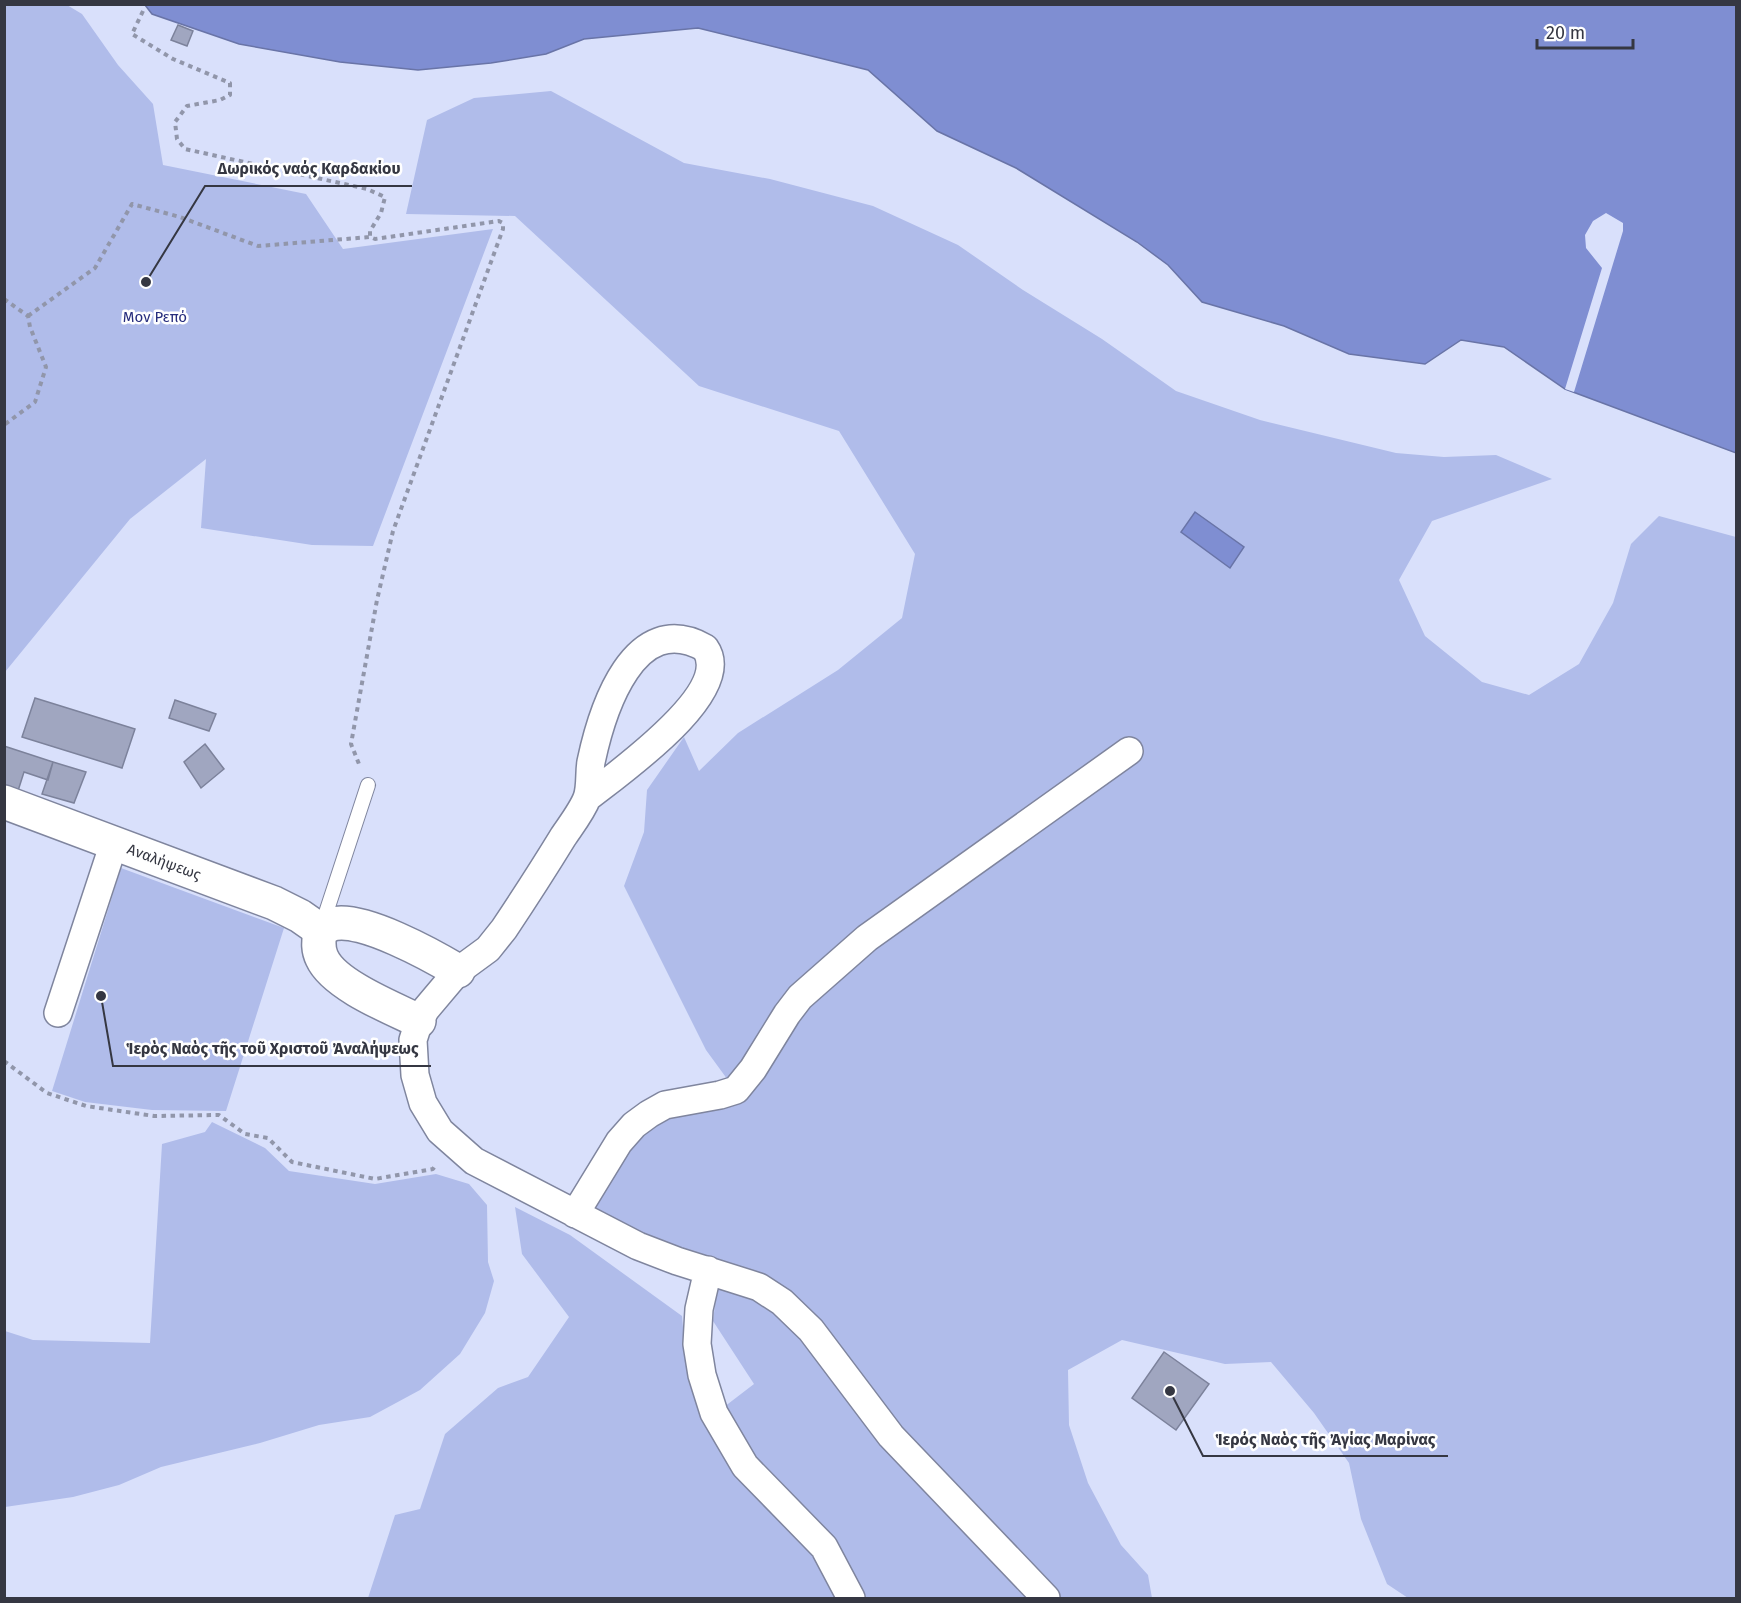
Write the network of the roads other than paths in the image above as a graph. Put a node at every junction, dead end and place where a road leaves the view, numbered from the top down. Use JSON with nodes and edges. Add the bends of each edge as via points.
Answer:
{"nodes":[{"id":1,"x":1130,"y":751,"type":"dead end"},
{"id":2,"x":368,"y":785,"type":"road end"},
{"id":3,"x":587,"y":798,"type":"junction"},
{"id":4,"x":4,"y":802,"type":"edge"},
{"id":5,"x":114,"y":843,"type":"junction"},
{"id":6,"x":320,"y":930,"type":"junction"},
{"id":7,"x":458,"y":971,"type":"junction"},
{"id":8,"x":58,"y":1013,"type":"dead end"},
{"id":9,"x":419,"y":1022,"type":"junction"},
{"id":10,"x":575,"y":1214,"type":"junction"},
{"id":11,"x":708,"y":1270,"type":"junction"},
{"id":12,"x":851,"y":1599,"type":"edge"},
{"id":13,"x":1046,"y":1599,"type":"edge"}],
"edges":[{"from":1,"to":10,"type":"street","via":[[867,938],[801,997],[736,1090],[665,1105],[634,1125],[619,1142]]},
{"from":2,"to":6,"type":"lane"},
{"from":3,"to":3,"type":"street","via":[[602,720],[638,654],[657,641],[671,639],[705,648],[711,658],[709,671],[691,708]]},
{"from":3,"to":7,"type":"street","via":[[504,929],[488,948]]},
{"from":4,"to":5,"type":"street","name":"Αναλήψεως"},
{"from":5,"to":6,"type":"street","name":"Αναλήψεως","via":[[274,903]]},
{"from":5,"to":8,"type":"street"},
{"from":6,"to":7,"type":"street","via":[[334,924],[351,924],[407,944]]},
{"from":6,"to":9,"type":"street","via":[[322,960],[339,978]]},
{"from":7,"to":9,"type":"street"},
{"from":9,"to":10,"type":"street","via":[[413,1040],[415,1075],[423,1103],[440,1131],[474,1161]]},
{"from":10,"to":11,"type":"street","via":[[638,1246]]},
{"from":11,"to":12,"type":"street","via":[[699,1309],[697,1344],[714,1413],[745,1466],[824,1546]]},
{"from":11,"to":13,"type":"street","via":[[759,1287],[782,1302],[811,1330],[891,1436]]}]}
